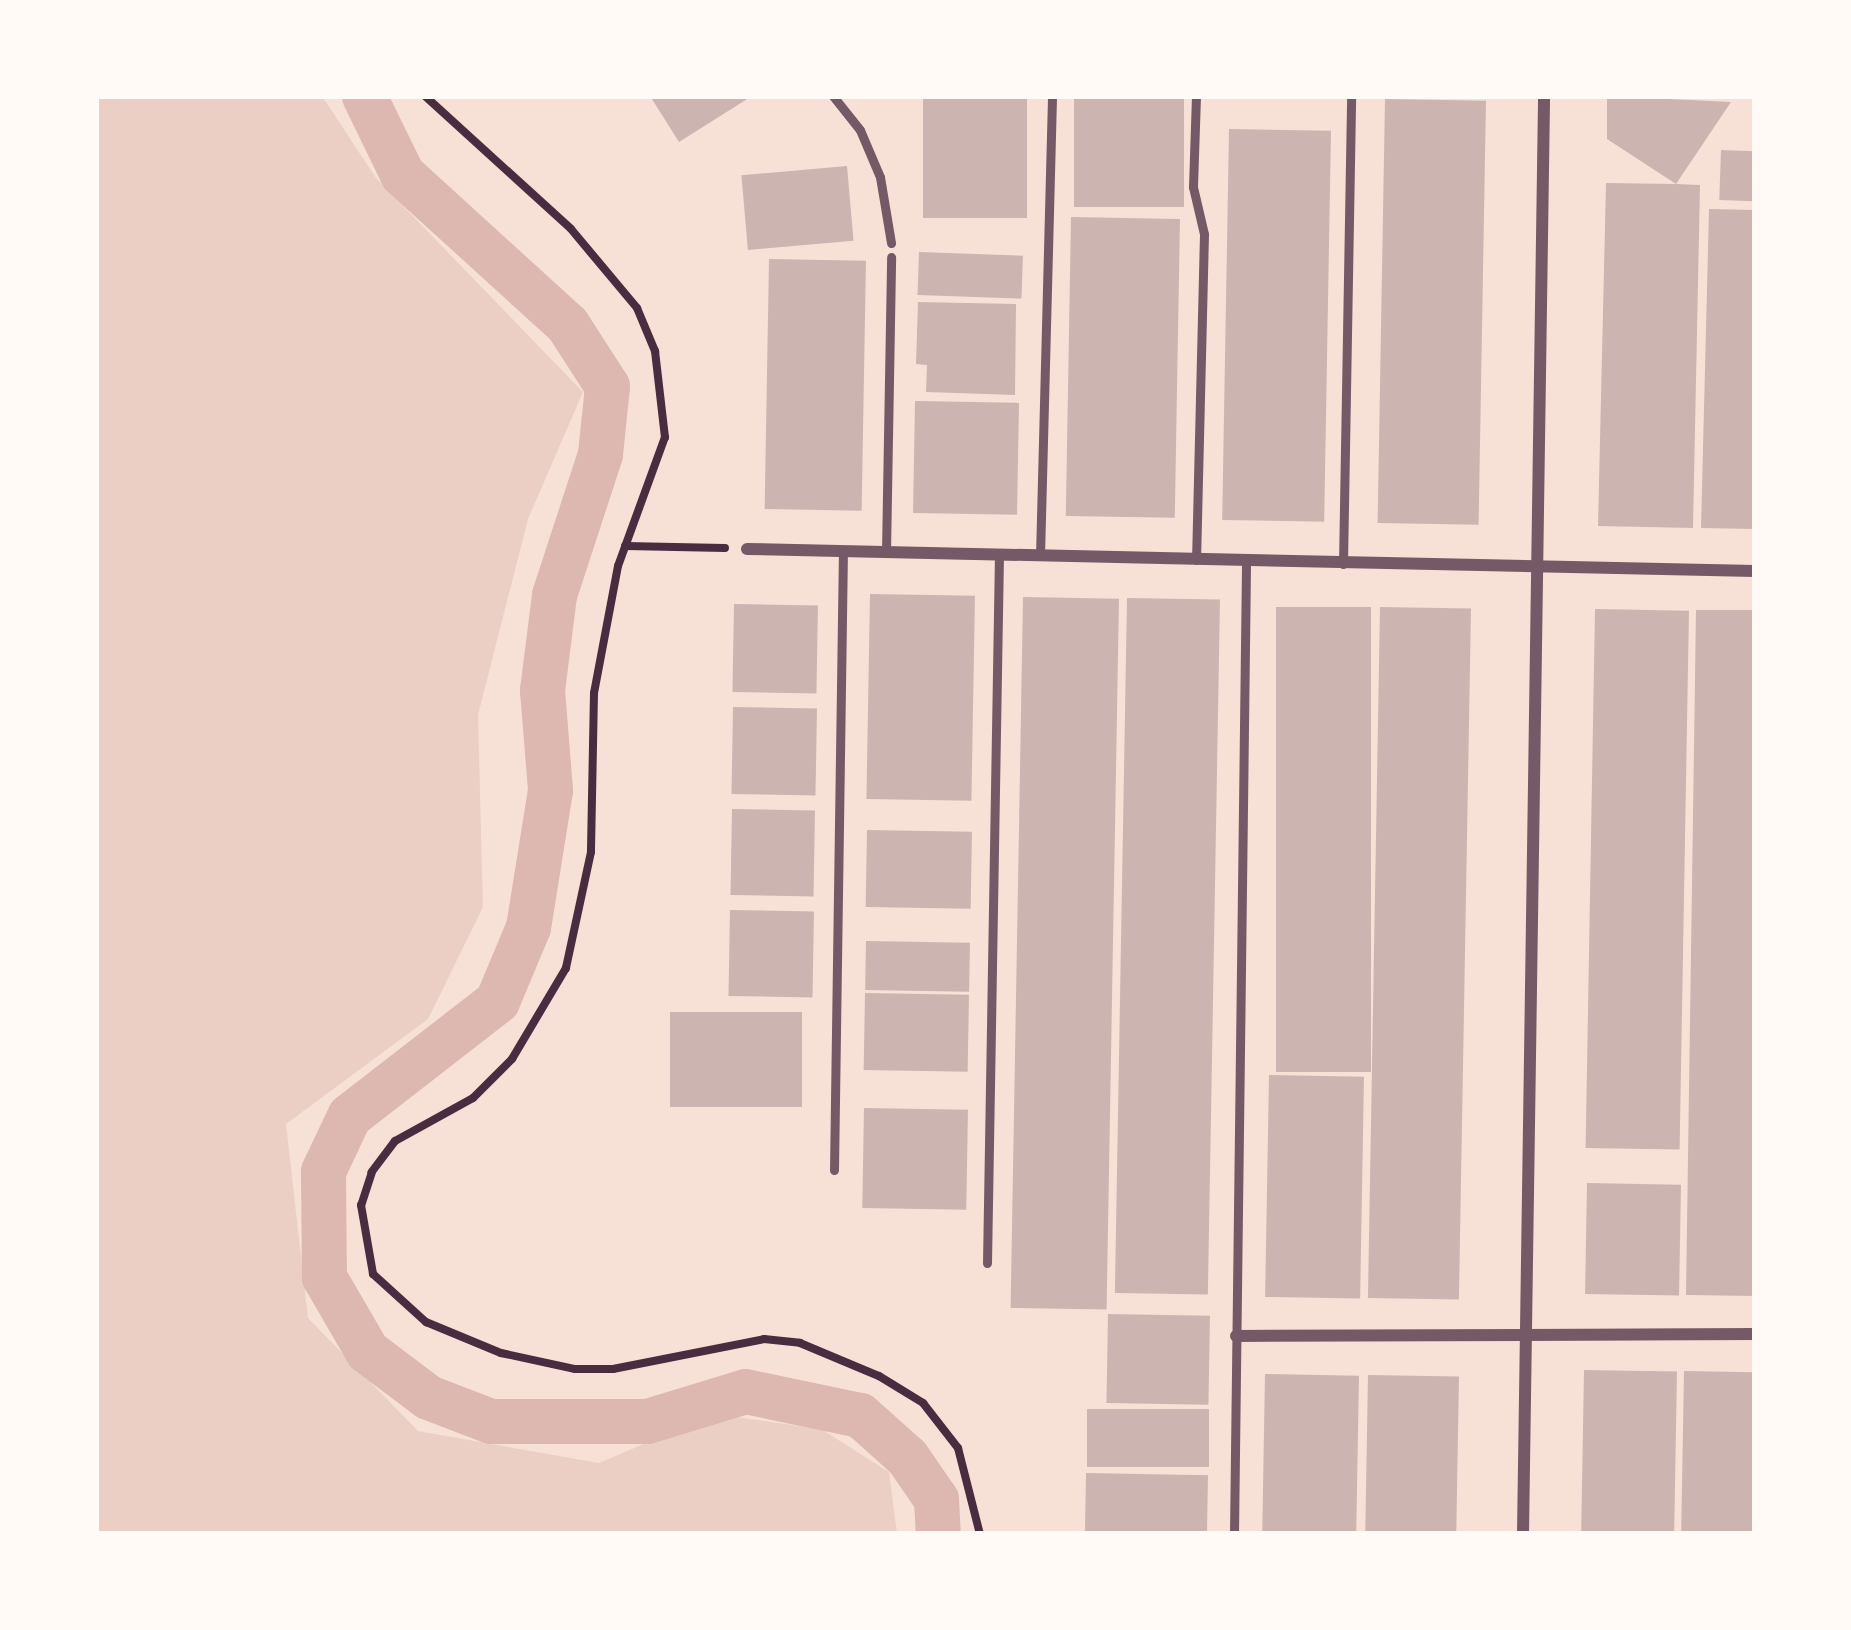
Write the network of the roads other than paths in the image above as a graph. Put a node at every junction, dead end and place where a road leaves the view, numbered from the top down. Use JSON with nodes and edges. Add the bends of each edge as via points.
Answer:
{"nodes":[{"id":1,"x":833,"y":96,"type":"edge"},
{"id":2,"x":1052,"y":96,"type":"edge"},
{"id":3,"x":1196,"y":96,"type":"edge"},
{"id":4,"x":1351,"y":96,"type":"edge"},
{"id":5,"x":1544,"y":96,"type":"edge"},
{"id":6,"x":891,"y":243,"type":"dead end"},
{"id":7,"x":891,"y":257,"type":"dead end"},
{"id":8,"x":747,"y":549,"type":"road end"},
{"id":9,"x":843,"y":552,"type":"junction"},
{"id":10,"x":886,"y":552,"type":"junction"},
{"id":11,"x":999,"y":555,"type":"junction"},
{"id":12,"x":1040,"y":556,"type":"junction"},
{"id":13,"x":1196,"y":560,"type":"junction"},
{"id":14,"x":1246,"y":561,"type":"junction"},
{"id":15,"x":1343,"y":564,"type":"junction"},
{"id":16,"x":1539,"y":568,"type":"junction"},
{"id":17,"x":1755,"y":571,"type":"edge"},
{"id":18,"x":834,"y":1170,"type":"dead end"},
{"id":19,"x":987,"y":1263,"type":"dead end"},
{"id":20,"x":1755,"y":1334,"type":"edge"},
{"id":21,"x":1527,"y":1335,"type":"junction"},
{"id":22,"x":1236,"y":1336,"type":"junction"},
{"id":23,"x":1234,"y":1534,"type":"edge"},
{"id":24,"x":1523,"y":1534,"type":"edge"}],
"edges":[{"from":1,"to":6,"type":"lane","via":[[860,130],[880,177]]},
{"from":2,"to":12,"type":"lane"},
{"from":3,"to":13,"type":"lane","via":[[1193,187],[1204,234]]},
{"from":4,"to":15,"type":"lane"},
{"from":5,"to":16,"type":"street"},
{"from":7,"to":10,"type":"lane"},
{"from":8,"to":9,"type":"street"},
{"from":9,"to":10,"type":"street"},
{"from":9,"to":18,"type":"lane"},
{"from":10,"to":11,"type":"street"},
{"from":11,"to":12,"type":"street"},
{"from":11,"to":19,"type":"lane"},
{"from":12,"to":13,"type":"street"},
{"from":13,"to":14,"type":"street"},
{"from":14,"to":15,"type":"street"},
{"from":14,"to":22,"type":"lane"},
{"from":15,"to":16,"type":"street"},
{"from":16,"to":17,"type":"street"},
{"from":16,"to":21,"type":"street"},
{"from":20,"to":21,"type":"street"},
{"from":21,"to":22,"type":"street"},
{"from":21,"to":24,"type":"street"},
{"from":22,"to":23,"type":"lane"}]}
